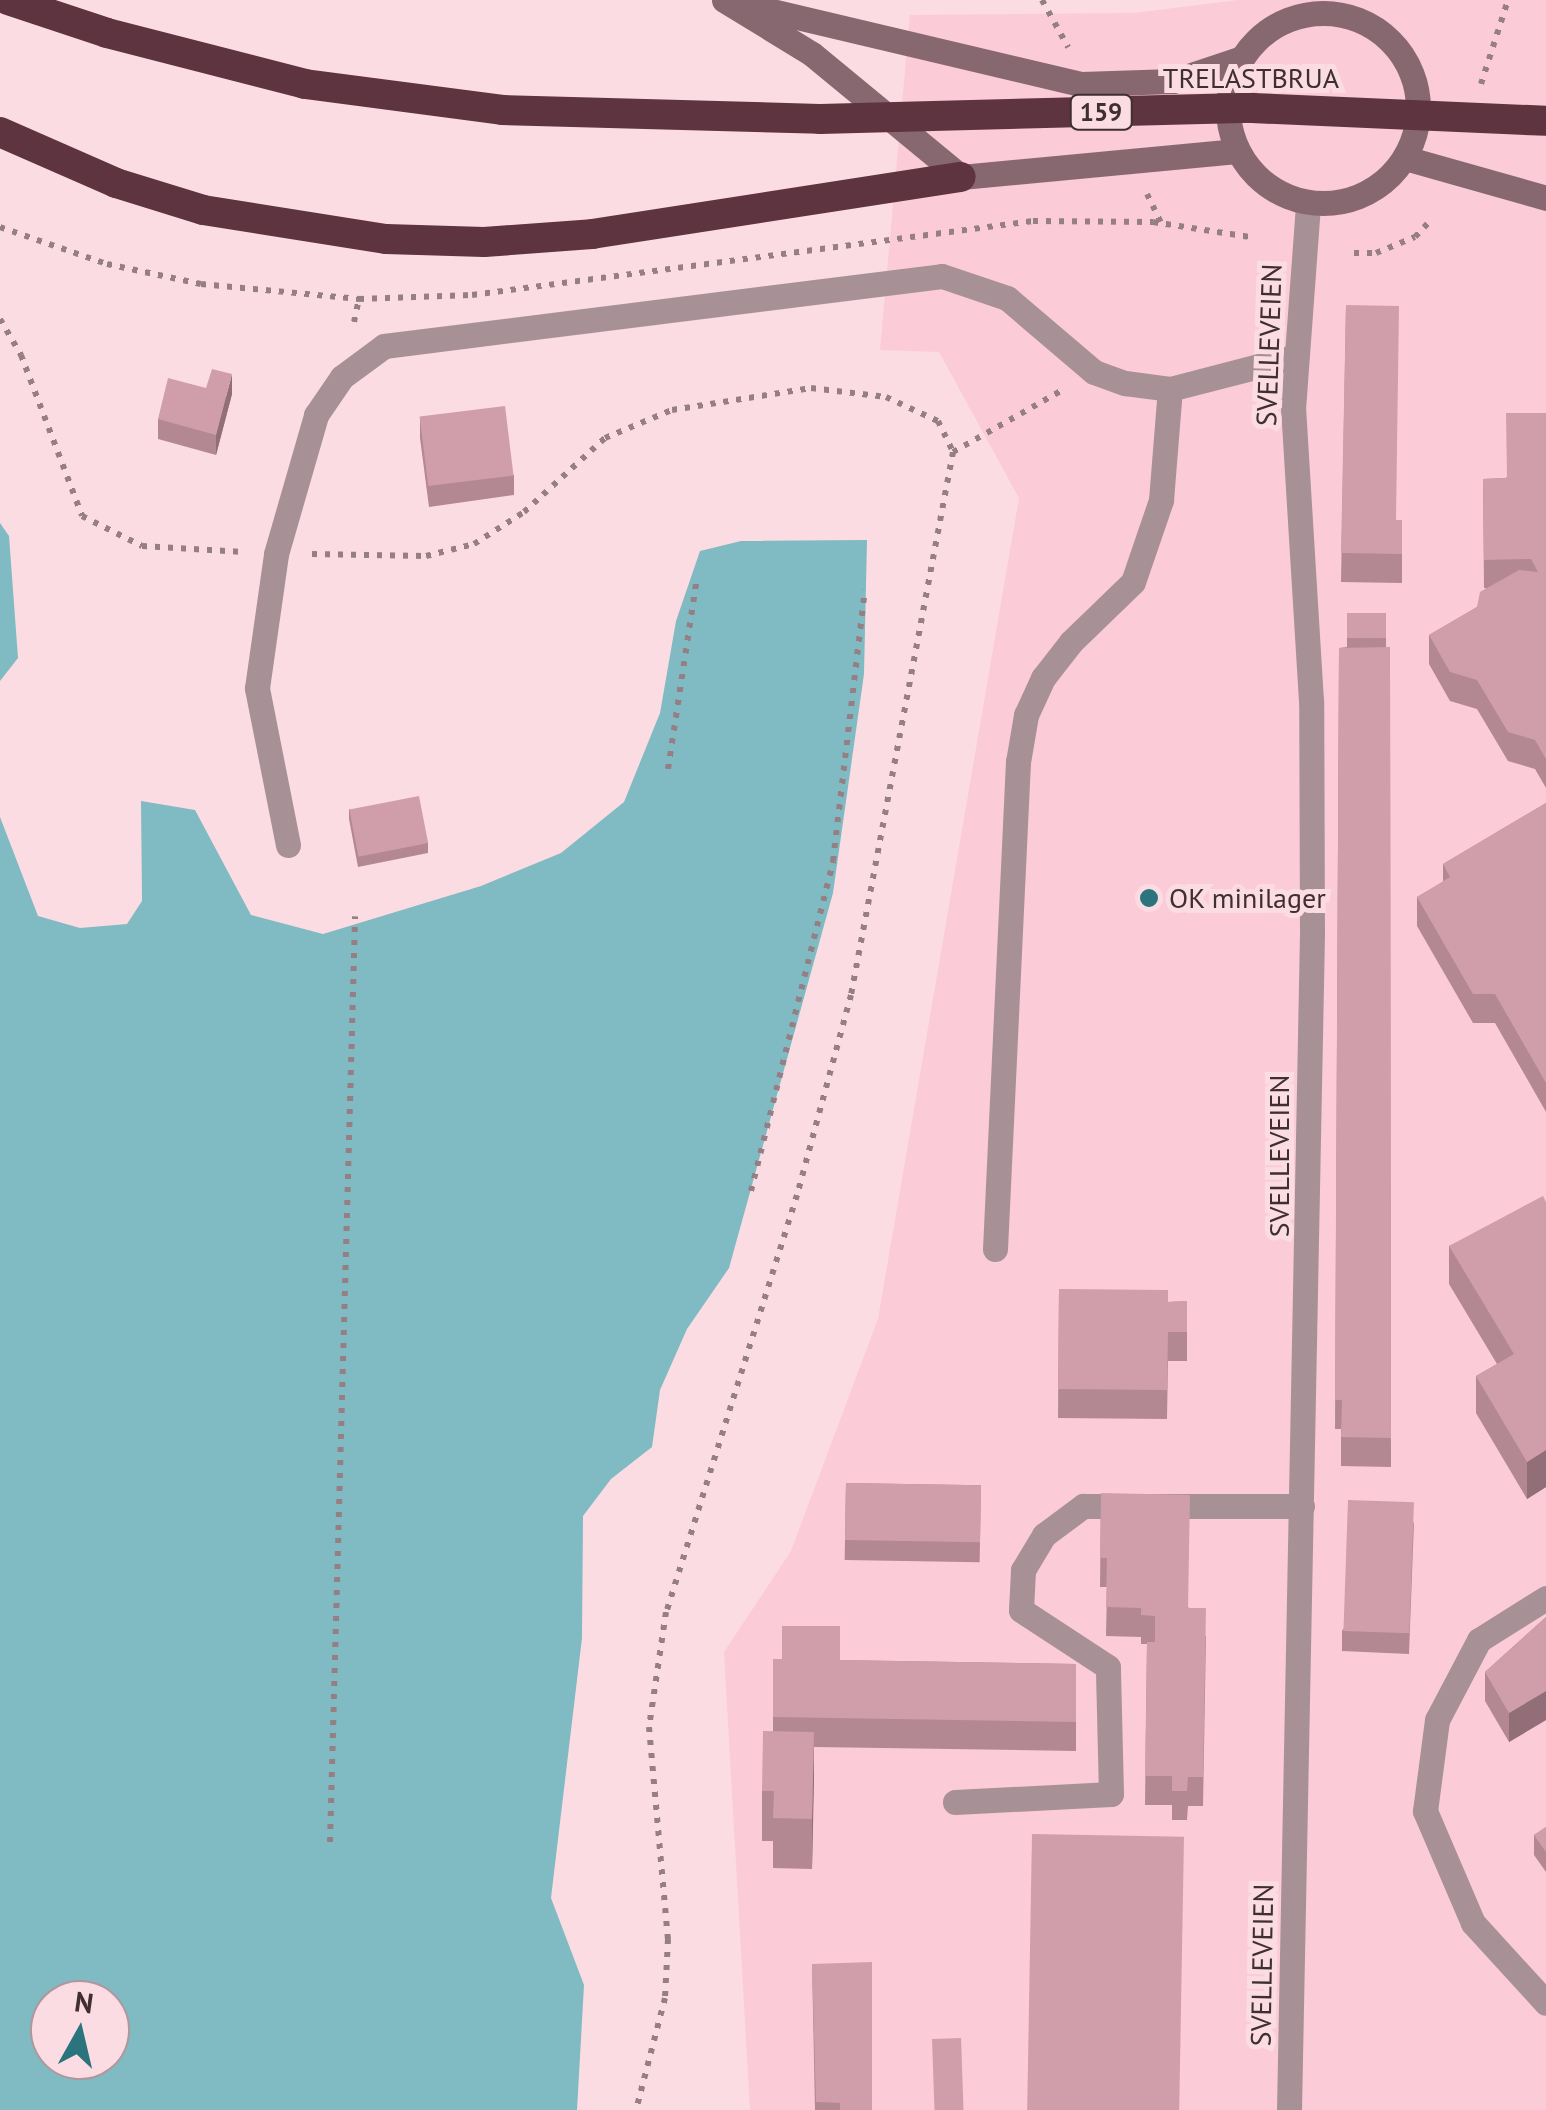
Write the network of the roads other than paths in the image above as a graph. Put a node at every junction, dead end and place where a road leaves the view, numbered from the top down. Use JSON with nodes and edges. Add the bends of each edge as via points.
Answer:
{"nodes":[{"id":1,"x":8,"y":0,"type":"edge"},
{"id":2,"x":725,"y":0,"type":"edge"},
{"id":3,"x":1367,"y":10,"type":"edge"},
{"id":4,"x":1239,"y":59,"type":"junction"},
{"id":5,"x":1546,"y":121,"type":"edge"},
{"id":6,"x":0,"y":132,"type":"edge"},
{"id":7,"x":1237,"y":151,"type":"junction"},
{"id":8,"x":1405,"y":158,"type":"junction"},
{"id":9,"x":960,"y":177,"type":"junction"},
{"id":10,"x":1546,"y":198,"type":"edge"},
{"id":11,"x":1308,"y":203,"type":"junction"},
{"id":12,"x":1294,"y":357,"type":"junction"},
{"id":13,"x":1170,"y":389,"type":"junction"},
{"id":14,"x":288,"y":844,"type":"dead end"},
{"id":15,"x":995,"y":1249,"type":"dead end"},
{"id":16,"x":1302,"y":1506,"type":"junction"},
{"id":17,"x":1546,"y":1598,"type":"edge"},
{"id":18,"x":955,"y":1802,"type":"dead end"},
{"id":19,"x":1546,"y":2003,"type":"edge"},
{"id":20,"x":1289,"y":2110,"type":"edge"}],
"edges":[{"from":1,"to":5,"type":"highway","name":"TRELASTBRUA","number":"159","via":[[304,84],[502,110],[656,118],[1252,108]]},
{"from":2,"to":4,"type":"street","via":[[1081,84],[1173,81]]},
{"from":2,"to":9,"type":"street","via":[[812,54]]},
{"from":3,"to":4,"type":"street","via":[[1297,15],[1258,34]]},
{"from":3,"to":8,"type":"street","via":[[1411,69],[1419,102]]},
{"from":4,"to":7,"type":"street","via":[[1227,100]]},
{"from":6,"to":9,"type":"highway","via":[[116,183],[202,210],[386,239],[484,242],[592,234]]},
{"from":7,"to":9,"type":"street"},
{"from":7,"to":11,"type":"street","via":[[1264,184]]},
{"from":8,"to":10,"type":"street"},
{"from":8,"to":11,"type":"street","via":[[1383,183],[1349,200]]},
{"from":11,"to":12,"type":"street","name":"SVELLEVEIEN"},
{"from":12,"to":13,"type":"street"},
{"from":12,"to":16,"type":"street","name":"SVELLEVEIEN","via":[[1312,836]]},
{"from":13,"to":14,"type":"street","via":[[1094,372],[1008,298],[942,276],[384,346],[342,378],[316,414],[276,554],[257,688]]},
{"from":13,"to":15,"type":"street","via":[[1161,500],[1133,582],[1042,678],[1026,716],[1018,762]]},
{"from":16,"to":18,"type":"street","via":[[1083,1506],[1044,1535],[1023,1570],[1021,1610],[1108,1668],[1111,1794]]},
{"from":16,"to":20,"type":"street","name":"SVELLEVEIEN"},
{"from":17,"to":19,"type":"street","via":[[1478,1640],[1437,1720],[1426,1811],[1474,1923]]}]}
